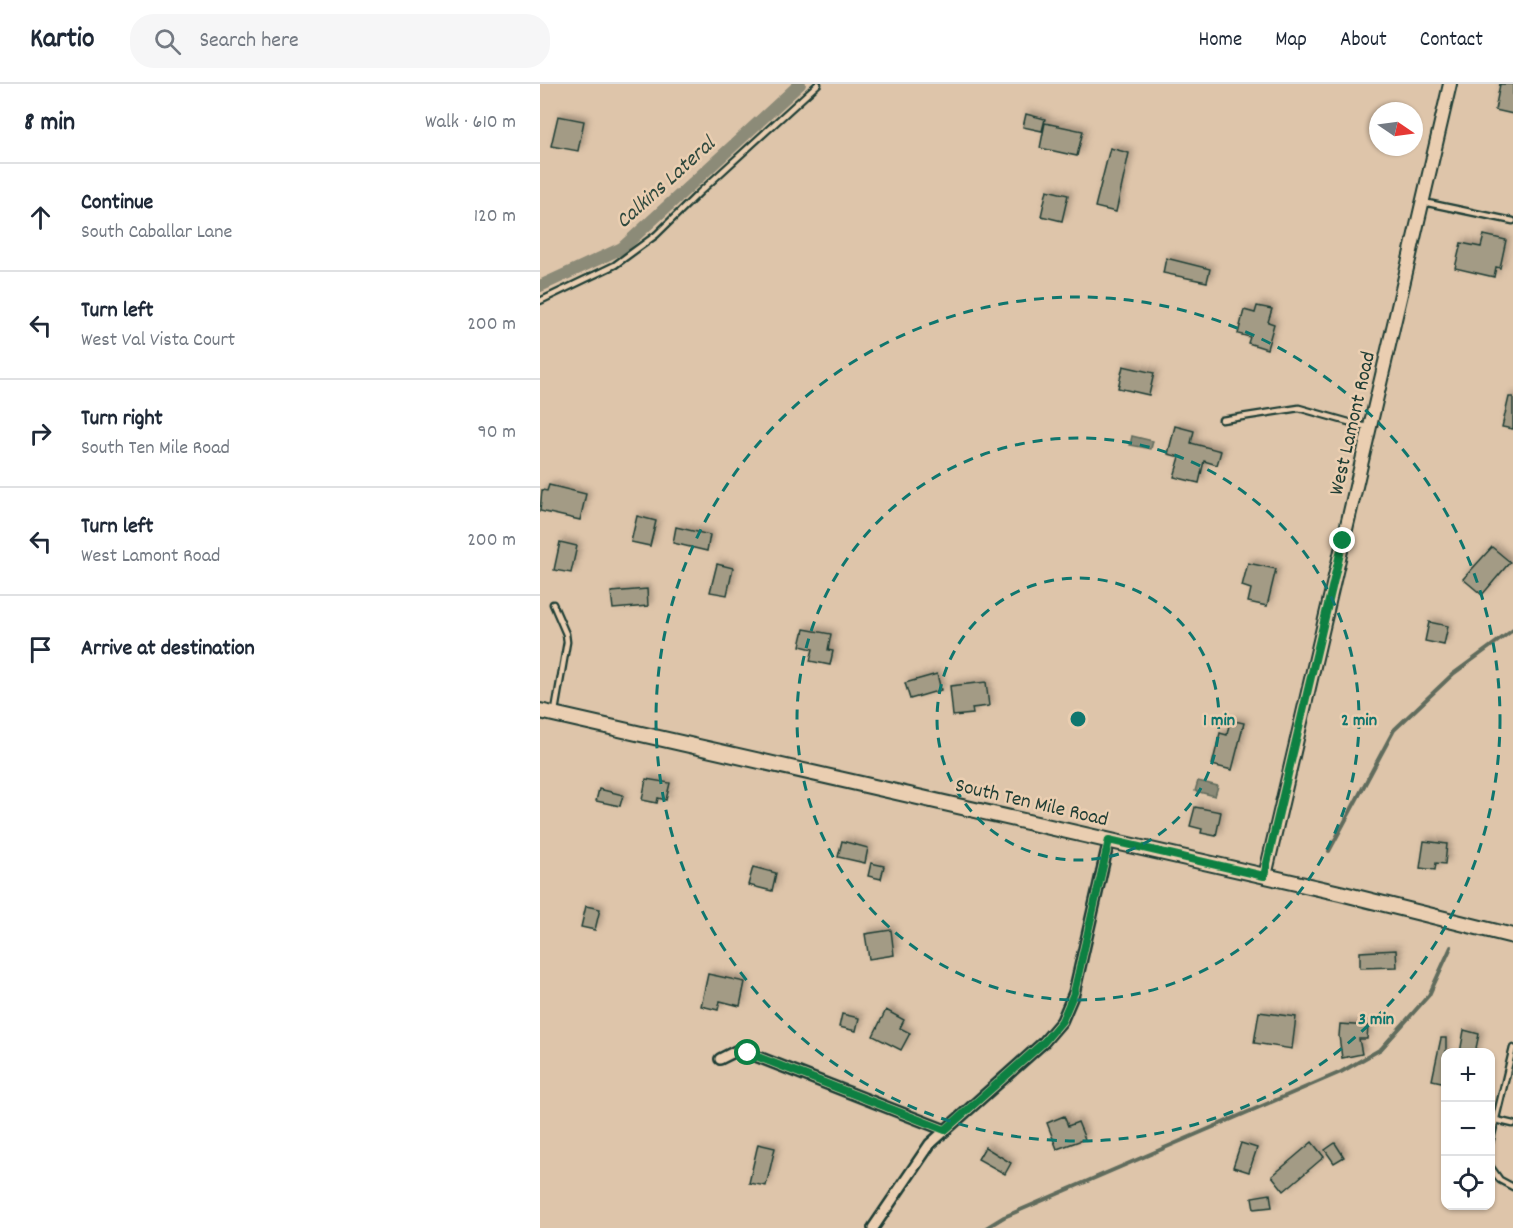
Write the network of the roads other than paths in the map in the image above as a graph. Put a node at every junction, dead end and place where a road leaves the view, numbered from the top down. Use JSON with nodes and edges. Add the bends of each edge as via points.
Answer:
{"nodes":[{"id":1,"x":818,"y":84,"type":"edge"},
{"id":2,"x":1450,"y":84,"type":"edge"},
{"id":3,"x":1423,"y":202,"type":"junction"},
{"id":4,"x":1513,"y":221,"type":"edge"},
{"id":5,"x":540,"y":301,"type":"edge"},
{"id":6,"x":1222,"y":420,"type":"dead end"},
{"id":7,"x":1370,"y":428,"type":"junction"},
{"id":8,"x":553,"y":604,"type":"dead end"},
{"id":9,"x":540,"y":711,"type":"edge"},
{"id":10,"x":555,"y":714,"type":"junction"},
{"id":11,"x":1109,"y":840,"type":"junction"},
{"id":12,"x":1264,"y":876,"type":"junction"},
{"id":13,"x":1513,"y":936,"type":"edge"},
{"id":14,"x":1513,"y":1048,"type":"edge"},
{"id":15,"x":720,"y":1059,"type":"dead end"},
{"id":16,"x":1496,"y":1120,"type":"junction"},
{"id":17,"x":1513,"y":1124,"type":"edge"},
{"id":18,"x":1495,"y":1125,"type":"edge"},
{"id":19,"x":945,"y":1130,"type":"junction"},
{"id":20,"x":1495,"y":1172,"type":"edge"},
{"id":21,"x":1513,"y":1186,"type":"edge"},
{"id":22,"x":873,"y":1228,"type":"edge"}],
"edges":[{"from":1,"to":5,"type":"lane","via":[[656,235],[615,265]]},
{"from":2,"to":3,"type":"street","name":"West Lamont Road"},
{"from":3,"to":4,"type":"lane"},
{"from":3,"to":7,"type":"street","name":"West Lamont Road"},
{"from":6,"to":7,"type":"lane","via":[[1299,408]]},
{"from":7,"to":12,"type":"street","name":"West Lamont Road"},
{"from":8,"to":10,"type":"lane","via":[[567,642]]},
{"from":9,"to":10,"type":"main road","name":"South Ten Mile Road"},
{"from":10,"to":11,"type":"main road","name":"South Ten Mile Road"},
{"from":11,"to":12,"type":"main road","name":"South Ten Mile Road"},
{"from":11,"to":19,"type":"street","via":[[1074,993],[1062,1021],[1044,1042]]},
{"from":12,"to":13,"type":"main road","name":"South Ten Mile Road"},
{"from":14,"to":16,"type":"lane"},
{"from":15,"to":19,"type":"street","via":[[736,1052],[748,1053]]},
{"from":16,"to":17,"type":"lane"},
{"from":16,"to":18,"type":"lane"},
{"from":19,"to":22,"type":"street","via":[[921,1156]]},
{"from":20,"to":21,"type":"lane","via":[[1500,1180]]}]}
